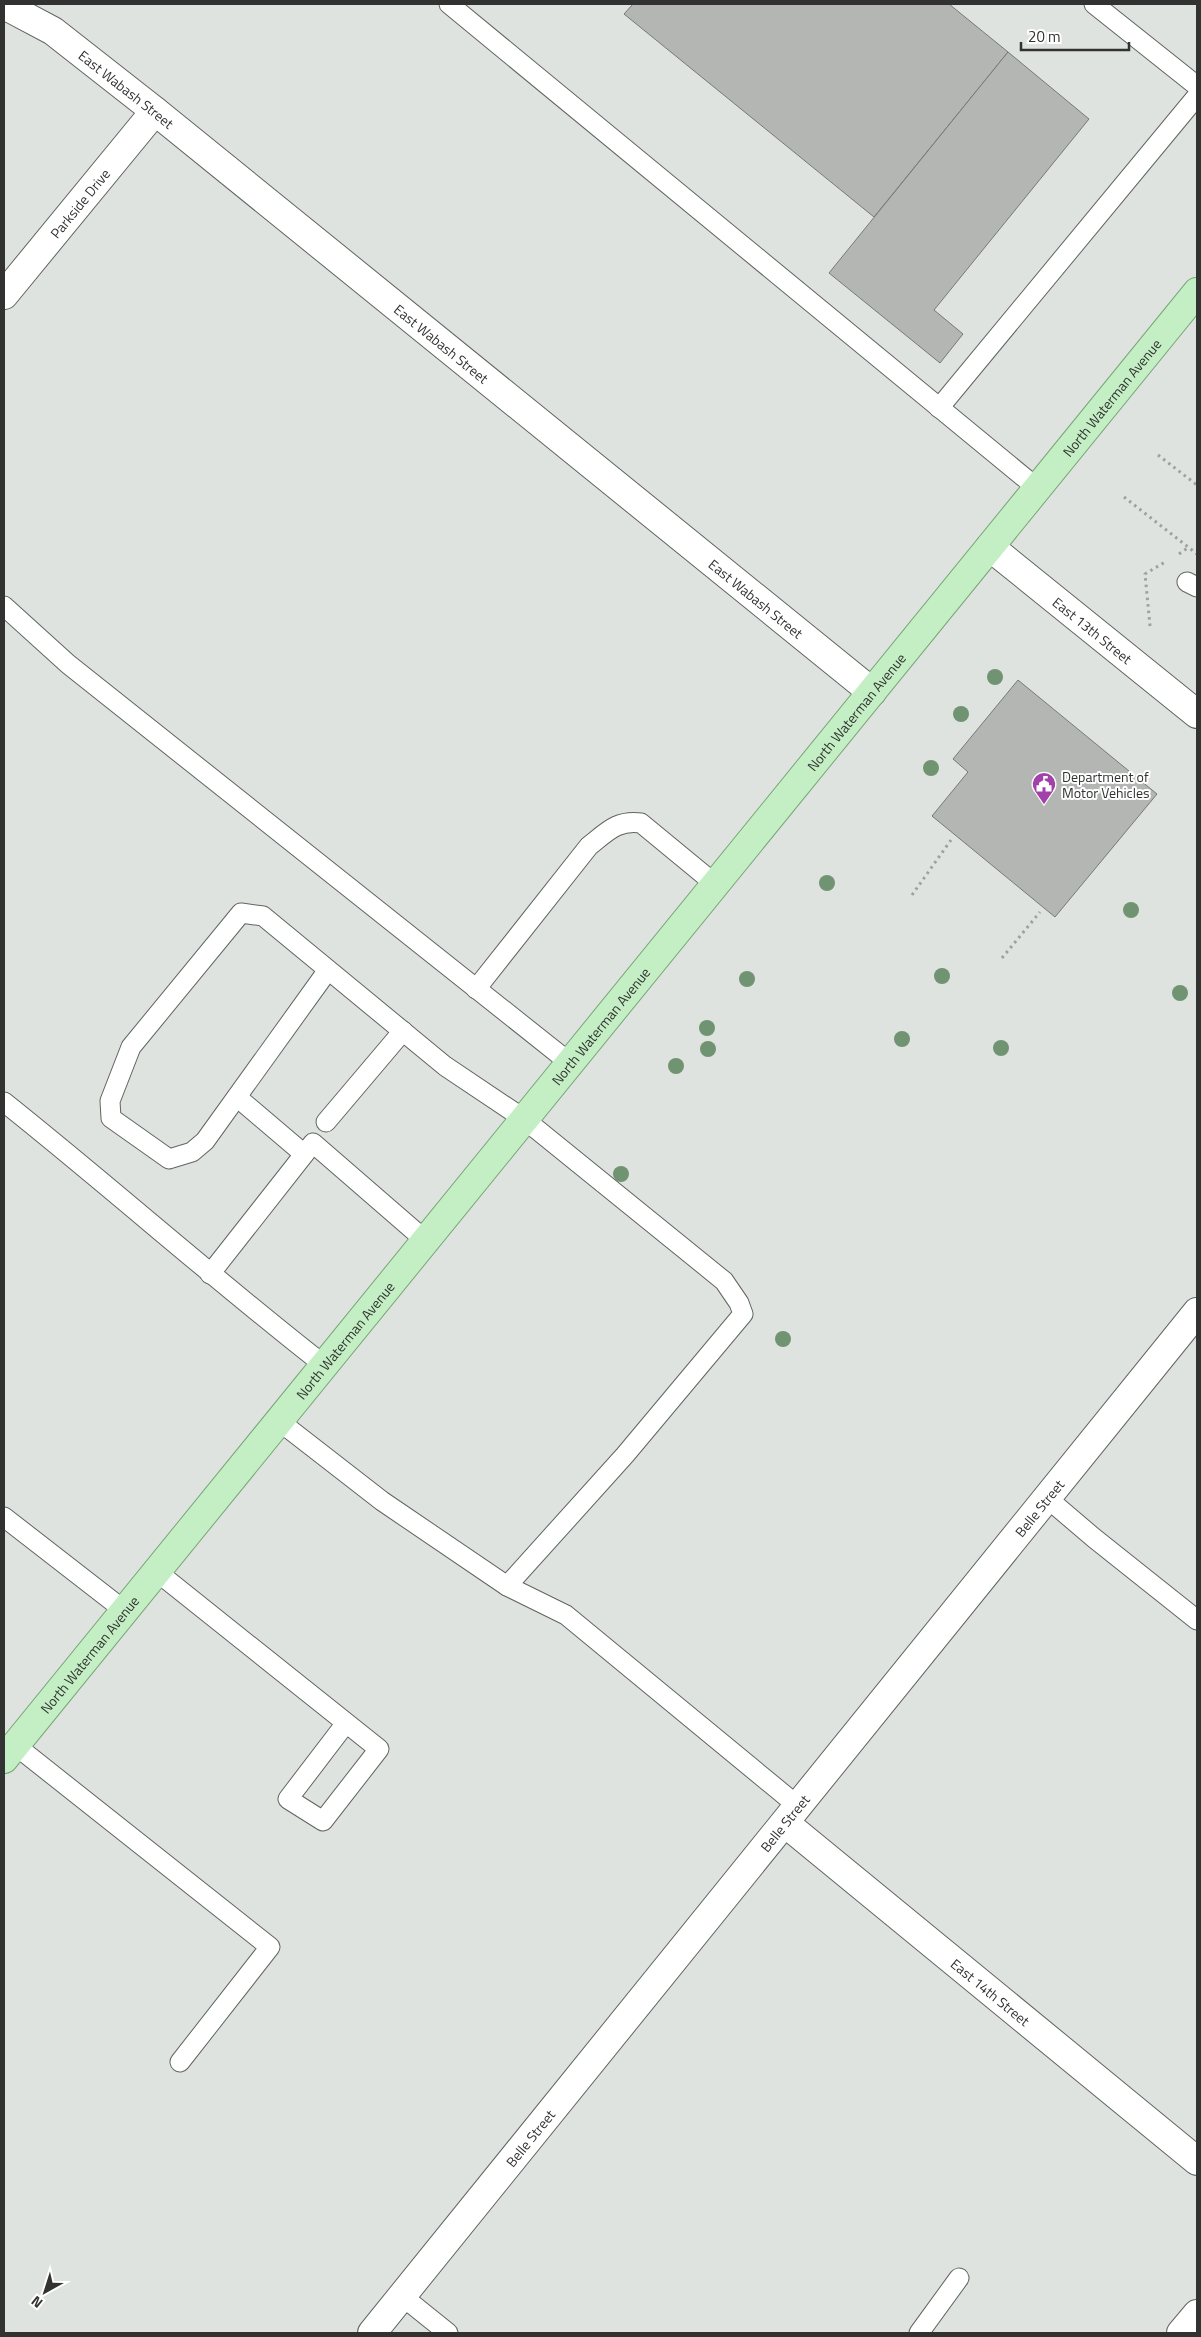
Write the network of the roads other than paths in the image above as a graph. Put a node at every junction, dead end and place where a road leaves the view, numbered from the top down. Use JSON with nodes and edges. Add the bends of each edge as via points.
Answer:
{"nodes":[{"id":1,"x":4,"y":4,"type":"edge"},
{"id":2,"x":449,"y":4,"type":"edge"},
{"id":3,"x":1094,"y":4,"type":"edge"},
{"id":4,"x":1197,"y":86,"type":"edge"},
{"id":5,"x":1197,"y":96,"type":"edge"},
{"id":6,"x":155,"y":111,"type":"junction"},
{"id":7,"x":1197,"y":292,"type":"edge"},
{"id":8,"x":4,"y":296,"type":"edge"},
{"id":9,"x":939,"y":408,"type":"junction"},
{"id":10,"x":1037,"y":488,"type":"junction"},
{"id":11,"x":990,"y":547,"type":"junction"},
{"id":12,"x":4,"y":606,"type":"edge"},
{"id":13,"x":872,"y":692,"type":"junction"},
{"id":14,"x":1197,"y":714,"type":"edge"},
{"id":15,"x":715,"y":884,"type":"junction"},
{"id":16,"x":328,"y":970,"type":"junction"},
{"id":17,"x":476,"y":989,"type":"junction"},
{"id":18,"x":403,"y":1031,"type":"junction"},
{"id":19,"x":570,"y":1063,"type":"junction"},
{"id":20,"x":236,"y":1097,"type":"junction"},
{"id":21,"x":4,"y":1102,"type":"edge"},
{"id":22,"x":524,"y":1119,"type":"junction"},
{"id":23,"x":326,"y":1122,"type":"dead end"},
{"id":24,"x":304,"y":1154,"type":"junction"},
{"id":25,"x":426,"y":1241,"type":"junction"},
{"id":26,"x":210,"y":1274,"type":"junction"},
{"id":27,"x":1197,"y":1312,"type":"edge"},
{"id":28,"x":324,"y":1365,"type":"junction"},
{"id":29,"x":279,"y":1420,"type":"junction"},
{"id":30,"x":1047,"y":1498,"type":"junction"},
{"id":31,"x":4,"y":1517,"type":"edge"},
{"id":32,"x":156,"y":1571,"type":"junction"},
{"id":33,"x":506,"y":1586,"type":"junction"},
{"id":34,"x":125,"y":1611,"type":"junction"},
{"id":35,"x":1197,"y":1620,"type":"edge"},
{"id":36,"x":346,"y":1723,"type":"junction"},
{"id":37,"x":10,"y":1752,"type":"edge"},
{"id":38,"x":792,"y":1815,"type":"junction"},
{"id":39,"x":180,"y":2062,"type":"dead end"},
{"id":40,"x":1197,"y":2161,"type":"edge"},
{"id":41,"x":960,"y":2278,"type":"dead end"},
{"id":42,"x":402,"y":2296,"type":"junction"},
{"id":43,"x":1197,"y":2314,"type":"edge"},
{"id":44,"x":372,"y":2333,"type":"edge"},
{"id":45,"x":448,"y":2333,"type":"edge"},
{"id":46,"x":918,"y":2333,"type":"edge"},
{"id":47,"x":1181,"y":2333,"type":"edge"}],
"edges":[{"from":1,"to":6,"type":"street","name":"East Wabash Street","via":[[53,31]]},
{"from":2,"to":9,"type":"lane"},
{"from":3,"to":4,"type":"lane"},
{"from":5,"to":9,"type":"lane"},
{"from":6,"to":8,"type":"street","name":"Parkside Drive"},
{"from":6,"to":13,"type":"street","name":"East Wabash Street"},
{"from":7,"to":10,"type":"main road","name":"North Waterman Avenue"},
{"from":9,"to":10,"type":"lane"},
{"from":10,"to":11,"type":"main road","name":"North Waterman Avenue"},
{"from":11,"to":13,"type":"main road","name":"North Waterman Avenue"},
{"from":11,"to":14,"type":"street","name":"East 13th Street"},
{"from":12,"to":17,"type":"lane","via":[[68,664]]},
{"from":13,"to":15,"type":"main road","name":"North Waterman Avenue"},
{"from":15,"to":17,"type":"lane","via":[[642,823],[627,821],[589,846]]},
{"from":15,"to":19,"type":"main road","name":"North Waterman Avenue"},
{"from":16,"to":18,"type":"lane"},
{"from":16,"to":20,"type":"lane"},
{"from":16,"to":20,"type":"lane","via":[[263,916],[241,913],[131,1047],[110,1100],[110,1118],[169,1159],[192,1152],[205,1141]]},
{"from":17,"to":19,"type":"lane"},
{"from":18,"to":22,"type":"lane","via":[[445,1066]]},
{"from":18,"to":23,"type":"lane"},
{"from":19,"to":22,"type":"main road","name":"North Waterman Avenue"},
{"from":20,"to":24,"type":"lane"},
{"from":21,"to":26,"type":"lane","via":[[81,1163]]},
{"from":22,"to":25,"type":"main road","name":"North Waterman Avenue"},
{"from":22,"to":33,"type":"lane","via":[[724,1281],[743,1314],[625,1455]]},
{"from":24,"to":25,"type":"lane","via":[[313,1143]]},
{"from":24,"to":26,"type":"lane"},
{"from":25,"to":28,"type":"main road","name":"North Waterman Avenue"},
{"from":26,"to":28,"type":"lane"},
{"from":27,"to":30,"type":"street","name":"Belle Street"},
{"from":28,"to":29,"type":"main road","name":"North Waterman Avenue"},
{"from":29,"to":32,"type":"main road","name":"North Waterman Avenue"},
{"from":29,"to":33,"type":"lane","via":[[382,1501]]},
{"from":30,"to":35,"type":"lane"},
{"from":30,"to":38,"type":"street","name":"Belle Street"},
{"from":31,"to":34,"type":"lane"},
{"from":32,"to":34,"type":"main road","name":"North Waterman Avenue"},
{"from":32,"to":36,"type":"lane"},
{"from":33,"to":38,"type":"lane","via":[[566,1616]]},
{"from":34,"to":37,"type":"main road","name":"North Waterman Avenue"},
{"from":36,"to":36,"type":"lane","via":[[379,1749],[323,1821],[288,1799]]},
{"from":37,"to":39,"type":"lane","via":[[270,1947]]},
{"from":38,"to":40,"type":"street","name":"East 14th Street"},
{"from":38,"to":42,"type":"street","name":"Belle Street"},
{"from":41,"to":46,"type":"lane"},
{"from":42,"to":44,"type":"street","name":"Belle Street"},
{"from":42,"to":45,"type":"lane"},
{"from":43,"to":47,"type":"street"}]}
